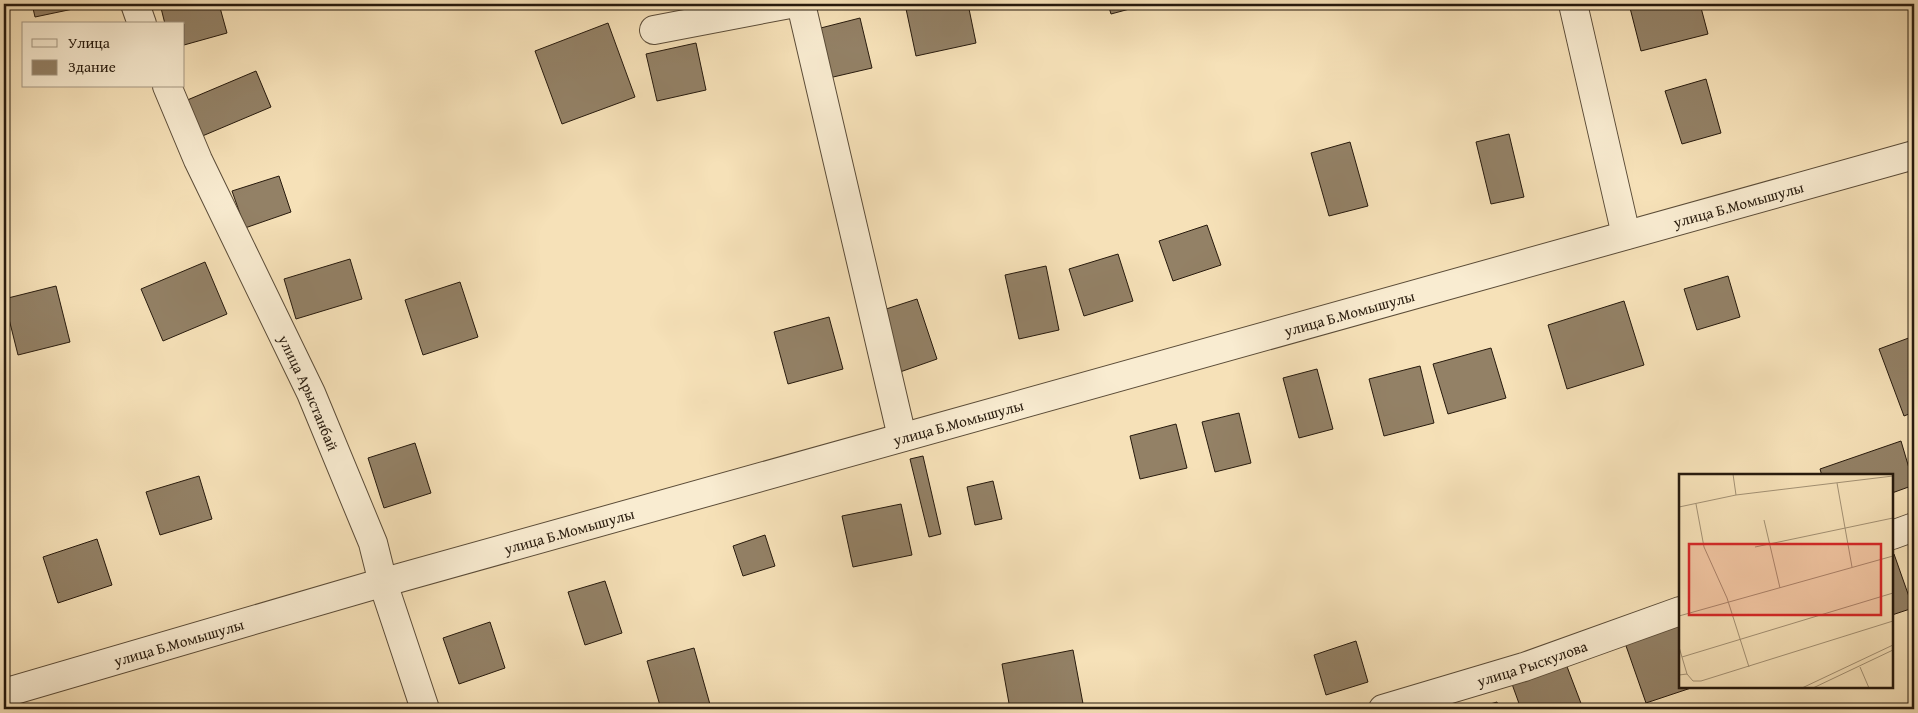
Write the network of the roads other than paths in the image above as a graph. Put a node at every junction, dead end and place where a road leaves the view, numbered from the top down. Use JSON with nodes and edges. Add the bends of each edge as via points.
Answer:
{"nodes":[{"id":1,"x":135,"y":4,"type":"edge"},
{"id":2,"x":790,"y":4,"type":"edge"},
{"id":3,"x":801,"y":4,"type":"edge"},
{"id":4,"x":1574,"y":4,"type":"edge"},
{"id":5,"x":141,"y":22,"type":"edge"},
{"id":6,"x":654,"y":30,"type":"dead end"},
{"id":7,"x":168,"y":88,"type":"edge"},
{"id":8,"x":1914,"y":155,"type":"edge"},
{"id":9,"x":1626,"y":236,"type":"junction"},
{"id":10,"x":902,"y":438,"type":"junction"},
{"id":11,"x":1914,"y":527,"type":"edge"},
{"id":12,"x":1893,"y":535,"type":"edge"},
{"id":13,"x":383,"y":582,"type":"junction"},
{"id":14,"x":1679,"y":611,"type":"edge"},
{"id":15,"x":4,"y":693,"type":"edge"},
{"id":16,"x":425,"y":709,"type":"edge"},
{"id":17,"x":1383,"y":709,"type":"edge"}],
"edges":[{"from":1,"to":5,"type":"street"},
{"from":2,"to":6,"type":"street"},
{"from":3,"to":10,"type":"street"},
{"from":4,"to":9,"type":"street"},
{"from":7,"to":13,"type":"street","name":"улица Арыстанбай","via":[[198,160],[311,393],[373,543]]},
{"from":8,"to":9,"type":"street","name":"улица Б.Момышулы"},
{"from":9,"to":10,"type":"street","name":"улица Б.Момышулы"},
{"from":10,"to":13,"type":"street","name":"улица Б.Момышулы"},
{"from":11,"to":12,"type":"street"},
{"from":13,"to":15,"type":"street","name":"улица Б.Момышулы"},
{"from":13,"to":16,"type":"street","name":"улица Арыстанбай"},
{"from":14,"to":17,"type":"street","name":"улица Рыскулова","via":[[1524,667]]}]}
